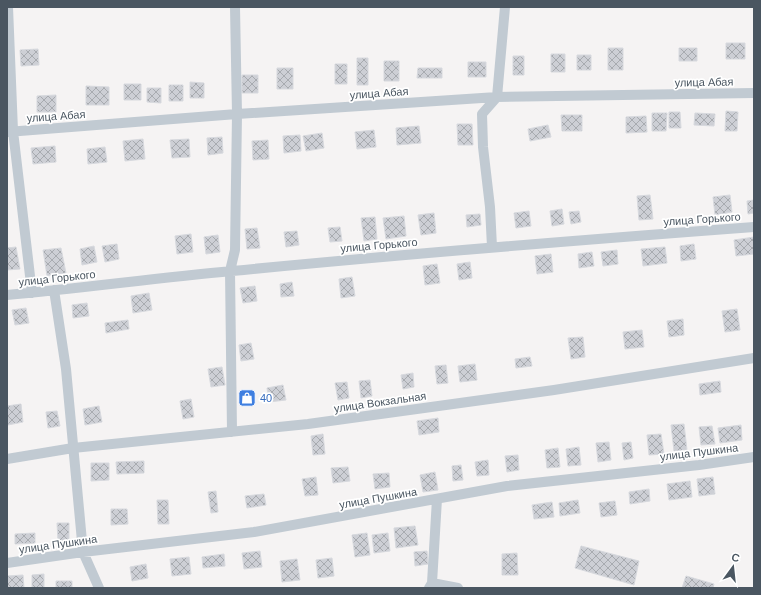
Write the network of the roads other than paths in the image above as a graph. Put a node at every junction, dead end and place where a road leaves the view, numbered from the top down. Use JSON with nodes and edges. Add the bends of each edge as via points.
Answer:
{"nodes":[{"id":1,"x":8,"y":7,"type":"edge"},
{"id":2,"x":234,"y":7,"type":"edge"},
{"id":3,"x":505,"y":7,"type":"edge"},
{"id":4,"x":754,"y":93,"type":"edge"},
{"id":5,"x":497,"y":97,"type":"junction"},
{"id":6,"x":237,"y":114,"type":"junction"},
{"id":7,"x":10,"y":131,"type":"edge"},
{"id":8,"x":754,"y":227,"type":"edge"},
{"id":9,"x":492,"y":247,"type":"junction"},
{"id":10,"x":230,"y":271,"type":"junction"},
{"id":11,"x":54,"y":290,"type":"junction"},
{"id":12,"x":32,"y":292,"type":"junction"},
{"id":13,"x":7,"y":295,"type":"edge"},
{"id":14,"x":754,"y":358,"type":"edge"},
{"id":15,"x":232,"y":432,"type":"junction"},
{"id":16,"x":72,"y":448,"type":"junction"},
{"id":17,"x":754,"y":457,"type":"edge"},
{"id":18,"x":7,"y":460,"type":"edge"},
{"id":19,"x":437,"y":499,"type":"junction"},
{"id":20,"x":83,"y":552,"type":"junction"},
{"id":21,"x":7,"y":563,"type":"edge"},
{"id":22,"x":431,"y":585,"type":"edge"},
{"id":23,"x":98,"y":588,"type":"edge"},
{"id":24,"x":458,"y":588,"type":"edge"}],
"edges":[{"from":1,"to":7,"type":"street"},
{"from":2,"to":6,"type":"street"},
{"from":3,"to":5,"type":"street"},
{"from":4,"to":5,"type":"street","name":"улица Абая"},
{"from":5,"to":6,"type":"street","name":"улица Абая"},
{"from":5,"to":9,"type":"street","via":[[482,114]]},
{"from":6,"to":7,"type":"street","name":"улица Абая"},
{"from":6,"to":10,"type":"street","via":[[235,250]]},
{"from":7,"to":12,"type":"street"},
{"from":8,"to":9,"type":"street","name":"улица Горького"},
{"from":9,"to":10,"type":"street","name":"улица Горького"},
{"from":10,"to":11,"type":"street","name":"улица Горького"},
{"from":10,"to":15,"type":"street"},
{"from":11,"to":12,"type":"street","name":"улица Горького"},
{"from":11,"to":16,"type":"street","via":[[66,369]]},
{"from":12,"to":13,"type":"street","name":"улица Горького"},
{"from":14,"to":15,"type":"street","name":"улица Вокзальная","via":[[554,390]]},
{"from":15,"to":16,"type":"street","name":"улица Вокзальная"},
{"from":16,"to":18,"type":"street","name":"улица Вокзальная"},
{"from":16,"to":20,"type":"street"},
{"from":17,"to":19,"type":"street","name":"улица Пушкина","via":[[507,486]]},
{"from":19,"to":20,"type":"street","name":"улица Пушкина","via":[[254,532]]},
{"from":19,"to":22,"type":"street"},
{"from":20,"to":21,"type":"street","name":"улица Пушкина"},
{"from":20,"to":23,"type":"street"},
{"from":22,"to":24,"type":"street"}]}
